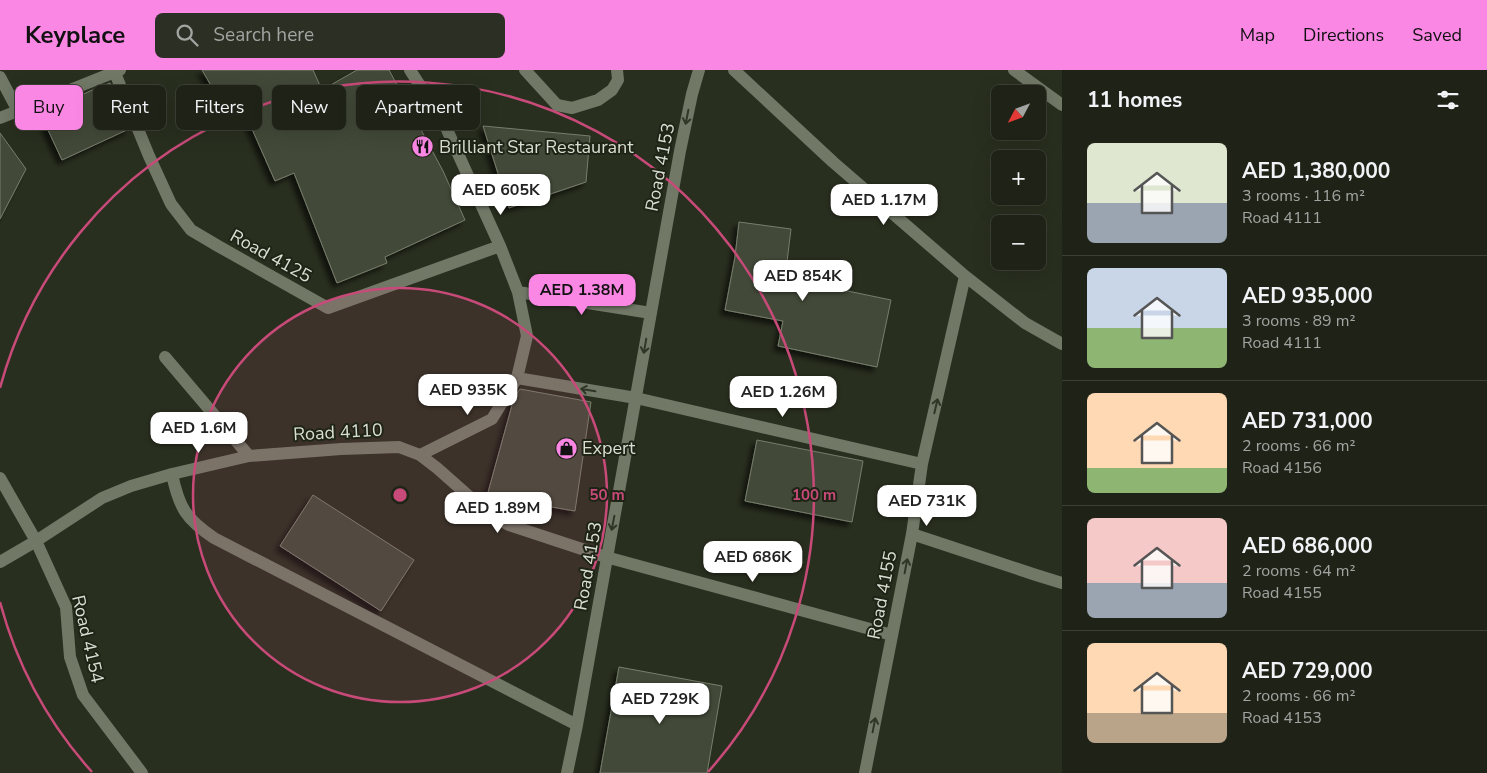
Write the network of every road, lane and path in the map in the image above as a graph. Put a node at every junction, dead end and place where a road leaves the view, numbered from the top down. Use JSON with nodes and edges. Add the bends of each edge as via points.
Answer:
{"nodes":[{"id":1,"x":410,"y":70,"type":"edge"},
{"id":2,"x":525,"y":70,"type":"edge"},
{"id":3,"x":617,"y":70,"type":"edge"},
{"id":4,"x":699,"y":70,"type":"edge"},
{"id":5,"x":734,"y":70,"type":"edge"},
{"id":6,"x":1014,"y":70,"type":"edge"},
{"id":7,"x":117,"y":72,"type":"edge"},
{"id":8,"x":0,"y":76,"type":"edge"},
{"id":9,"x":83,"y":85,"type":"edge"},
{"id":10,"x":15,"y":105,"type":"edge"},
{"id":11,"x":1062,"y":106,"type":"edge"},
{"id":12,"x":15,"y":112,"type":"edge"},
{"id":13,"x":0,"y":118,"type":"edge"},
{"id":14,"x":500,"y":246,"type":"junction"},
{"id":15,"x":965,"y":276,"type":"junction"},
{"id":16,"x":518,"y":292,"type":"junction"},
{"id":17,"x":651,"y":314,"type":"junction"},
{"id":18,"x":1062,"y":344,"type":"edge"},
{"id":19,"x":165,"y":357,"type":"dead end"},
{"id":20,"x":517,"y":378,"type":"junction"},
{"id":21,"x":636,"y":398,"type":"junction"},
{"id":22,"x":420,"y":455,"type":"junction"},
{"id":23,"x":249,"y":456,"type":"junction"},
{"id":24,"x":922,"y":464,"type":"junction"},
{"id":25,"x":172,"y":474,"type":"junction"},
{"id":26,"x":0,"y":478,"type":"edge"},
{"id":27,"x":912,"y":534,"type":"junction"},
{"id":28,"x":36,"y":542,"type":"junction"},
{"id":29,"x":606,"y":558,"type":"junction"},
{"id":30,"x":0,"y":562,"type":"edge"},
{"id":31,"x":1062,"y":583,"type":"edge"},
{"id":32,"x":892,"y":635,"type":"junction"},
{"id":33,"x":577,"y":726,"type":"junction"},
{"id":34,"x":142,"y":773,"type":"edge"},
{"id":35,"x":567,"y":773,"type":"edge"},
{"id":36,"x":865,"y":773,"type":"edge"}],
"edges":[{"from":1,"to":14,"type":"street","via":[[444,123]]},
{"from":2,"to":3,"type":"street","via":[[557,105],[572,108],[598,100],[612,90],[618,80]]},
{"from":4,"to":17,"type":"street","name":"Road 4153","one_way":true,"via":[[682,142]]},
{"from":5,"to":15,"type":"street","via":[[833,162]]},
{"from":6,"to":11,"type":"street"},
{"from":7,"to":9,"type":"street"},
{"from":7,"to":14,"type":"street","name":"Road 4125","via":[[171,204],[191,230],[328,308]]},
{"from":8,"to":10,"type":"street"},
{"from":12,"to":13,"type":"street"},
{"from":14,"to":16,"type":"street"},
{"from":15,"to":18,"type":"street","via":[[1025,323]]},
{"from":24,"to":15,"type":"street","name":"Road 4155","one_way":true},
{"from":16,"to":17,"type":"street"},
{"from":16,"to":20,"type":"street","via":[[527,336]]},
{"from":17,"to":21,"type":"street","name":"Road 4153","one_way":true},
{"from":19,"to":23,"type":"street"},
{"from":21,"to":20,"type":"street","one_way":true},
{"from":20,"to":22,"type":"street","via":[[492,419]]},
{"from":21,"to":24,"type":"street"},
{"from":21,"to":29,"type":"street","name":"Road 4153","one_way":true},
{"from":22,"to":23,"type":"street","name":"Road 4110","via":[[399,447],[377,446]]},
{"from":22,"to":29,"type":"street","name":"Road 4110","via":[[489,514],[509,525]]},
{"from":23,"to":25,"type":"street","name":"Road 4110"},
{"from":24,"to":27,"type":"street","name":"Road 4155"},
{"from":25,"to":28,"type":"street","name":"Road 4110","via":[[102,498]]},
{"from":25,"to":33,"type":"street","via":[[176,494],[185,512],[214,538]]},
{"from":26,"to":28,"type":"street","name":"Road 4154"},
{"from":27,"to":31,"type":"street"},
{"from":32,"to":27,"type":"street","name":"Road 4155","one_way":true},
{"from":28,"to":30,"type":"street","name":"Road 4110"},
{"from":28,"to":34,"type":"street","name":"Road 4154","via":[[66,607],[70,657],[83,696]]},
{"from":29,"to":32,"type":"street","name":"Road 4110"},
{"from":29,"to":33,"type":"street","name":"Road 4153"},
{"from":36,"to":32,"type":"street","name":"Road 4155","one_way":true},
{"from":33,"to":35,"type":"street","name":"Road 4153"}]}
